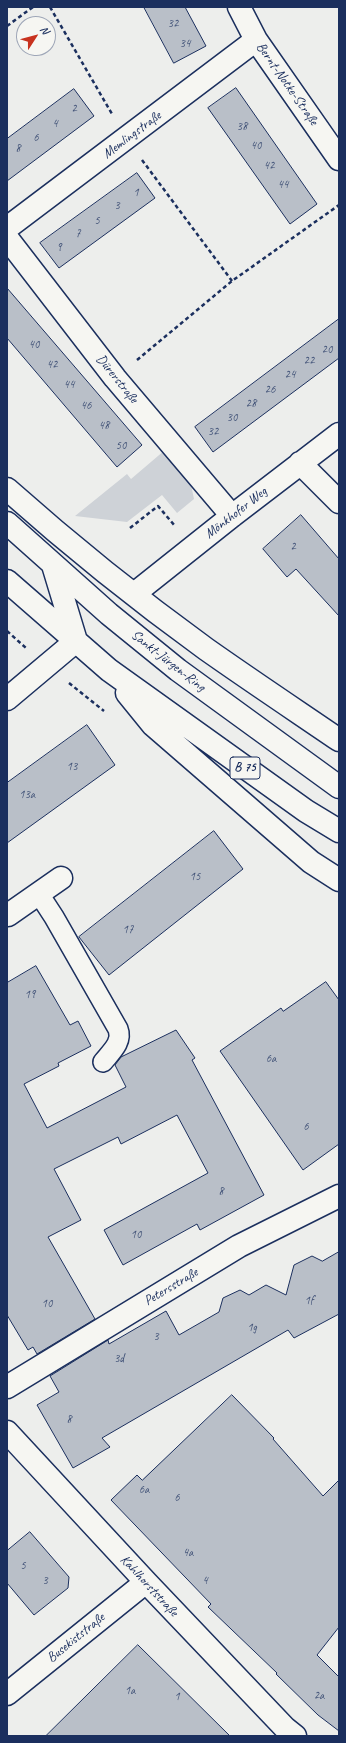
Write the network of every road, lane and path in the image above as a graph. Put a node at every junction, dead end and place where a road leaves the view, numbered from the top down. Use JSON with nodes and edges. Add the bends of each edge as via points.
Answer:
{"nodes":[{"id":1,"x":32,"y":7,"type":"edge"},
{"id":2,"x":50,"y":7,"type":"edge"},
{"id":3,"x":238,"y":7,"type":"edge"},
{"id":4,"x":7,"y":26,"type":"edge"},
{"id":5,"x":256,"y":40,"type":"junction"},
{"id":6,"x":126,"y":139,"type":"junction"},
{"id":7,"x":339,"y":158,"type":"edge"},
{"id":8,"x":339,"y":205,"type":"edge"},
{"id":9,"x":7,"y":228,"type":"edge"},
{"id":10,"x":7,"y":238,"type":"edge"},
{"id":11,"x":232,"y":281,"type":"junction"},
{"id":12,"x":115,"y":378,"type":"junction"},
{"id":13,"x":339,"y":434,"type":"edge"},
{"id":14,"x":300,"y":463,"type":"junction"},
{"id":15,"x":7,"y":489,"type":"edge"},
{"id":16,"x":339,"y":502,"type":"edge"},
{"id":17,"x":232,"y":516,"type":"junction"},
{"id":18,"x":7,"y":523,"type":"edge"},
{"id":19,"x":130,"y":528,"type":"dead end"},
{"id":20,"x":194,"y":547,"type":"junction"},
{"id":21,"x":53,"y":565,"type":"junction"},
{"id":22,"x":7,"y":581,"type":"edge"},
{"id":23,"x":134,"y":594,"type":"junction"},
{"id":24,"x":76,"y":641,"type":"junction"},
{"id":25,"x":109,"y":670,"type":"junction"},
{"id":26,"x":7,"y":699,"type":"edge"},
{"id":27,"x":339,"y":740,"type":"edge"},
{"id":28,"x":339,"y":787,"type":"edge"},
{"id":29,"x":339,"y":831,"type":"edge"},
{"id":30,"x":61,"y":878,"type":"dead end"},
{"id":31,"x":339,"y":880,"type":"edge"},
{"id":32,"x":39,"y":894,"type":"junction"},
{"id":33,"x":7,"y":914,"type":"edge"},
{"id":34,"x":103,"y":1062,"type":"dead end"},
{"id":35,"x":339,"y":1196,"type":"edge"},
{"id":36,"x":7,"y":1387,"type":"edge"},
{"id":37,"x":7,"y":1432,"type":"edge"},
{"id":38,"x":146,"y":1582,"type":"junction"},
{"id":39,"x":7,"y":1694,"type":"edge"},
{"id":40,"x":295,"y":1736,"type":"edge"}],
"edges":[{"from":1,"to":4,"type":"path"},
{"from":2,"to":6,"type":"path"},
{"from":3,"to":5,"type":"street","name":"Bernt-Notke-Straße"},
{"from":5,"to":6,"type":"street","name":"Memlingstraße"},
{"from":5,"to":7,"type":"street","name":"Bernt-Notke-Straße"},
{"from":6,"to":9,"type":"street","name":"Memlingstraße"},
{"from":6,"to":11,"type":"path"},
{"from":8,"to":11,"type":"path"},
{"from":10,"to":12,"type":"street","name":"Dürerstraße"},
{"from":11,"to":12,"type":"path"},
{"from":12,"to":17,"type":"street","name":"Dürerstraße"},
{"from":13,"to":14,"type":"street","name":"Mönkhofer Weg"},
{"from":14,"to":16,"type":"street"},
{"from":14,"to":17,"type":"street","name":"Mönkhofer Weg"},
{"from":15,"to":23,"type":"street","via":[[59,535]]},
{"from":17,"to":20,"type":"street","name":"Mönkhofer Weg"},
{"from":18,"to":21,"type":"street","name":"Sankt-Jürgen-Ring"},
{"from":19,"to":20,"type":"path","via":[[158,506]]},
{"from":20,"to":23,"type":"street","name":"Mönkhofer Weg"},
{"from":21,"to":24,"type":"street"},
{"from":21,"to":28,"type":"street","name":"Sankt-Jürgen-Ring","via":[[178,670]]},
{"from":22,"to":24,"type":"street","number":"B 75"},
{"from":23,"to":27,"type":"street","via":[[207,649]]},
{"from":24,"to":25,"type":"street","number":"B 75"},
{"from":24,"to":26,"type":"street"},
{"from":25,"to":29,"type":"street","number":"B 75","via":[[306,811]]},
{"from":25,"to":31,"type":"street","via":[[153,725],[311,862]]},
{"from":30,"to":32,"type":"street"},
{"from":32,"to":33,"type":"street","via":[[8,916]]},
{"from":32,"to":34,"type":"lane","via":[[118,1029],[119,1042]]},
{"from":35,"to":36,"type":"street","name":"Petersstraße","via":[[239,1246]]},
{"from":37,"to":38,"type":"street","name":"Kahlhorststraße"},
{"from":38,"to":39,"type":"street","name":"Busekiststraße"},
{"from":38,"to":40,"type":"street","name":"Kahlhorststraße"}]}
